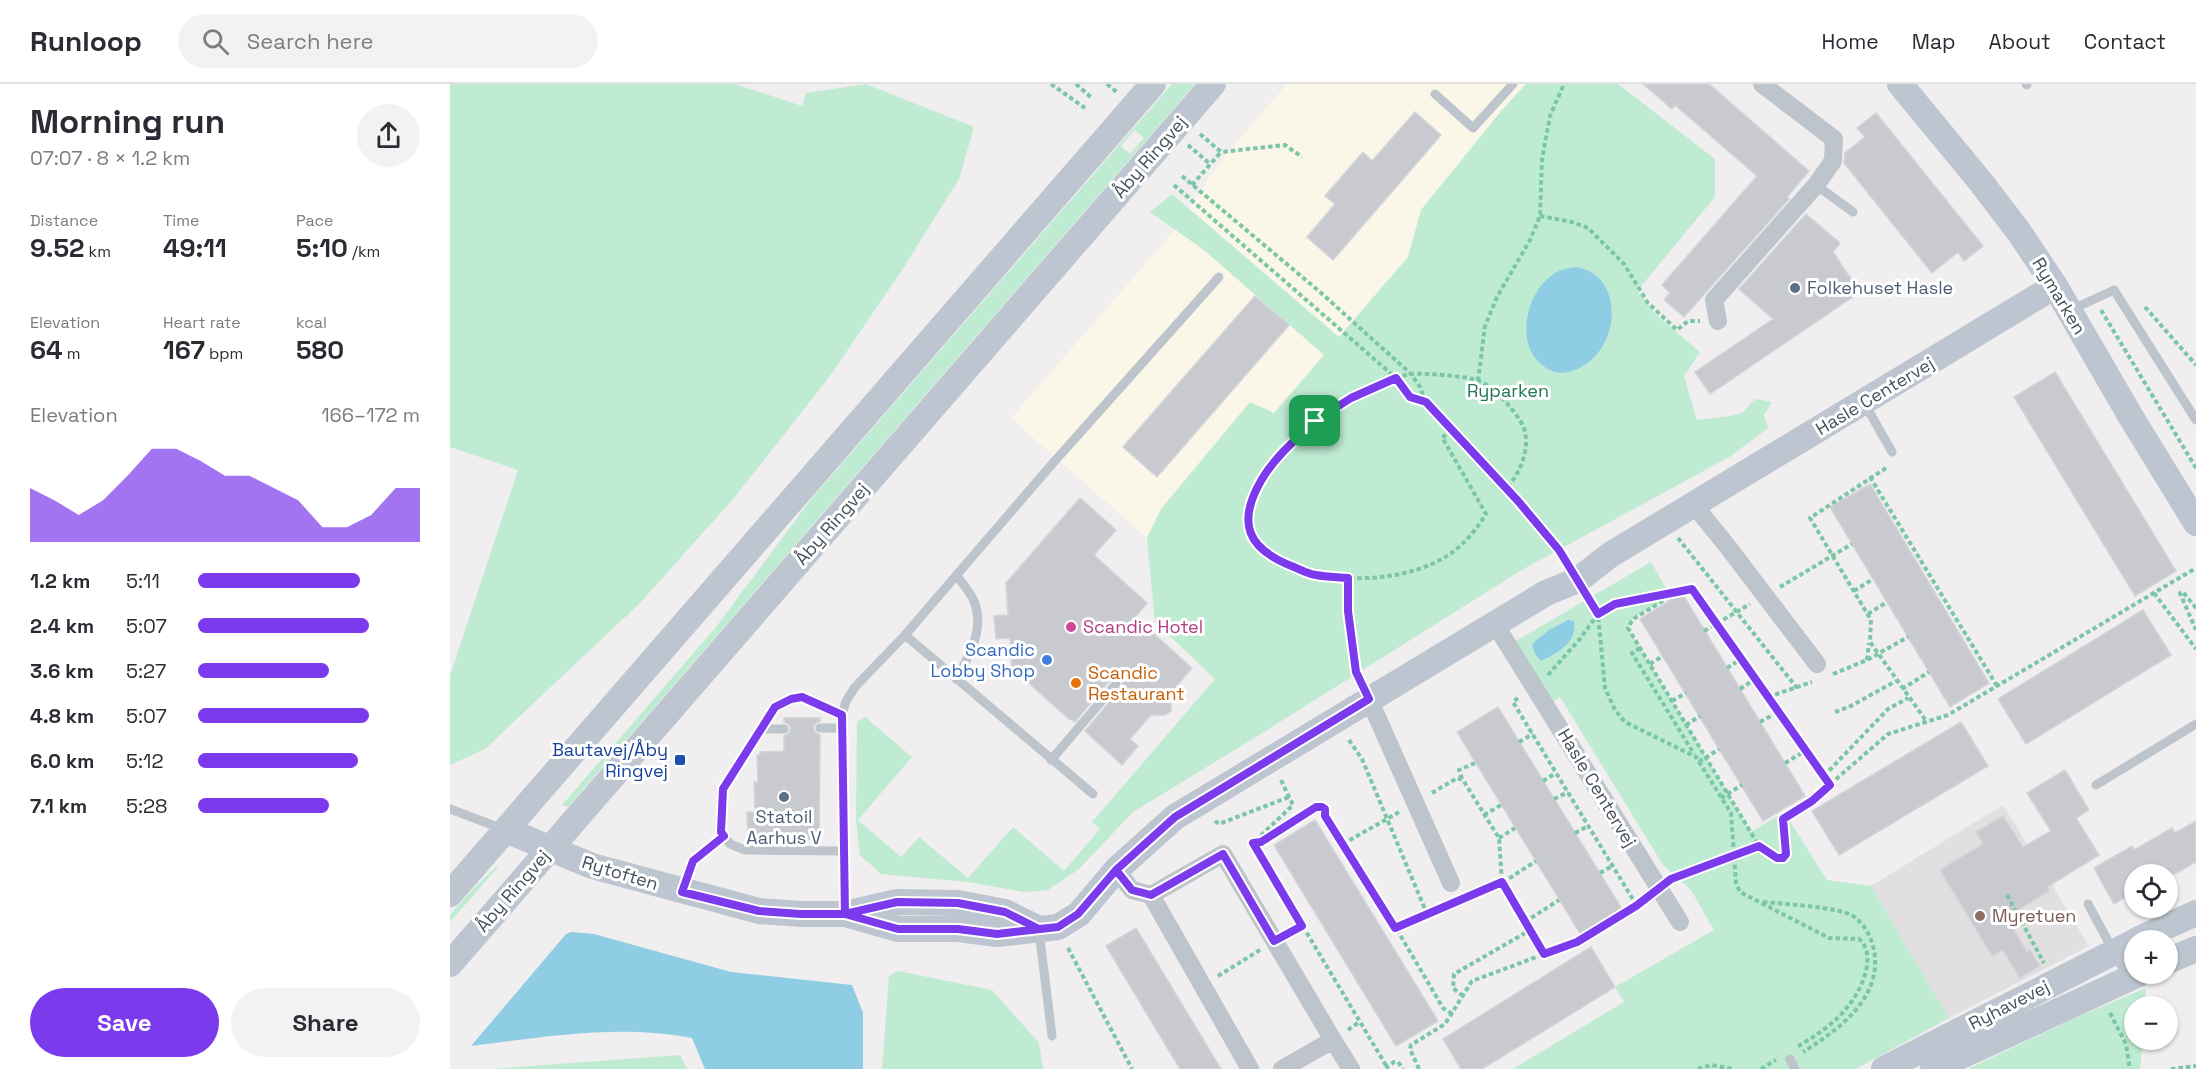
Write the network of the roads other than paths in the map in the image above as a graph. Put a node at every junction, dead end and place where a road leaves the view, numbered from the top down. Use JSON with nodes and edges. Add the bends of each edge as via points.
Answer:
{"nodes":[{"id":1,"x":1153,"y":84,"type":"edge"},
{"id":2,"x":1213,"y":84,"type":"edge"},
{"id":3,"x":1513,"y":84,"type":"edge"},
{"id":4,"x":1762,"y":84,"type":"edge"},
{"id":5,"x":1900,"y":84,"type":"edge"},
{"id":6,"x":1435,"y":94,"type":"dead end"},
{"id":7,"x":1816,"y":185,"type":"junction"},
{"id":8,"x":1853,"y":212,"type":"dead end"},
{"id":9,"x":1219,"y":278,"type":"dead end"},
{"id":10,"x":2055,"y":286,"type":"junction"},
{"id":11,"x":2069,"y":311,"type":"junction"},
{"id":12,"x":1718,"y":321,"type":"road end"},
{"id":13,"x":1862,"y":405,"type":"junction"},
{"id":14,"x":2196,"y":420,"type":"edge"},
{"id":15,"x":1892,"y":452,"type":"dead end"},
{"id":16,"x":1694,"y":505,"type":"junction"},
{"id":17,"x":2196,"y":523,"type":"edge"},
{"id":18,"x":957,"y":576,"type":"junction"},
{"id":19,"x":1495,"y":624,"type":"junction"},
{"id":20,"x":905,"y":635,"type":"junction"},
{"id":21,"x":1819,"y":674,"type":"road end"},
{"id":22,"x":956,"y":679,"type":"junction"},
{"id":23,"x":1116,"y":684,"type":"dead end"},
{"id":24,"x":1369,"y":699,"type":"junction"},
{"id":25,"x":842,"y":715,"type":"junction"},
{"id":26,"x":2196,"y":724,"type":"edge"},
{"id":27,"x":820,"y":728,"type":"dead end"},
{"id":28,"x":842,"y":728,"type":"junction"},
{"id":29,"x":761,"y":729,"type":"junction"},
{"id":30,"x":784,"y":729,"type":"dead end"},
{"id":31,"x":1051,"y":760,"type":"junction"},
{"id":32,"x":2096,"y":785,"type":"dead end"},
{"id":33,"x":1093,"y":794,"type":"dead end"},
{"id":34,"x":450,"y":809,"type":"edge"},
{"id":35,"x":506,"y":830,"type":"junction"},
{"id":36,"x":549,"y":849,"type":"junction"},
{"id":37,"x":845,"y":851,"type":"junction"},
{"id":38,"x":1116,"y":870,"type":"junction"},
{"id":39,"x":1451,"y":883,"type":"dead end"},
{"id":40,"x":450,"y":894,"type":"edge"},
{"id":41,"x":1151,"y":895,"type":"junction"},
{"id":42,"x":2088,"y":904,"type":"dead end"},
{"id":43,"x":2196,"y":912,"type":"edge"},
{"id":44,"x":845,"y":914,"type":"junction"},
{"id":45,"x":1680,"y":922,"type":"dead end"},
{"id":46,"x":1048,"y":928,"type":"junction"},
{"id":47,"x":2158,"y":930,"type":"edge"},
{"id":48,"x":2124,"y":939,"type":"edge"},
{"id":49,"x":2124,"y":947,"type":"edge"},
{"id":50,"x":2196,"y":949,"type":"edge"},
{"id":51,"x":2178,"y":957,"type":"edge"},
{"id":52,"x":450,"y":964,"type":"edge"},
{"id":53,"x":2124,"y":980,"type":"edge"},
{"id":54,"x":1052,"y":1036,"type":"dead end"},
{"id":55,"x":1333,"y":1040,"type":"junction"},
{"id":56,"x":1790,"y":1059,"type":"road end"},
{"id":57,"x":1250,"y":1069,"type":"edge"},
{"id":58,"x":1282,"y":1069,"type":"edge"},
{"id":59,"x":1351,"y":1069,"type":"edge"},
{"id":60,"x":1796,"y":1069,"type":"edge"},
{"id":61,"x":1884,"y":1069,"type":"edge"},
{"id":62,"x":1933,"y":1069,"type":"edge"}],
"edges":[{"from":1,"to":35,"type":"street"},
{"from":2,"to":36,"type":"street","name":"Åby Ringvej"},
{"from":3,"to":6,"type":"lane","via":[[1473,128]]},
{"from":4,"to":7,"type":"street","via":[[1834,139],[1833,161]]},
{"from":5,"to":10,"type":"street","name":"Rymarken","via":[[1980,181]]},
{"from":7,"to":8,"type":"lane"},
{"from":7,"to":12,"type":"street","via":[[1714,300]]},
{"from":9,"to":18,"type":"lane"},
{"from":10,"to":11,"type":"street","name":"Rymarken"},
{"from":10,"to":13,"type":"street","name":"Hasle Centervej"},
{"from":11,"to":14,"type":"lane","via":[[2114,290]]},
{"from":11,"to":17,"type":"street","name":"Rymarken"},
{"from":13,"to":15,"type":"lane"},
{"from":13,"to":16,"type":"street","name":"Hasle Centervej"},
{"from":16,"to":19,"type":"street","name":"Hasle Centervej","via":[[1610,555],[1578,580],[1546,593]]},
{"from":16,"to":21,"type":"street"},
{"from":18,"to":20,"type":"lane"},
{"from":18,"to":22,"type":"lane","via":[[973,600],[978,626],[972,651]]},
{"from":19,"to":24,"type":"street","name":"Hasle Centervej"},
{"from":19,"to":45,"type":"street","name":"Hasle Centervej"},
{"from":20,"to":22,"type":"lane"},
{"from":20,"to":25,"type":"lane","via":[[852,689]]},
{"from":22,"to":31,"type":"lane"},
{"from":23,"to":31,"type":"lane"},
{"from":24,"to":38,"type":"street","name":"Hasle Centervej","via":[[1175,817]]},
{"from":24,"to":39,"type":"street"},
{"from":25,"to":28,"type":"lane"},
{"from":25,"to":29,"type":"lane","via":[[802,697],[775,707]]},
{"from":26,"to":32,"type":"lane"},
{"from":27,"to":28,"type":"lane"},
{"from":28,"to":37,"type":"lane"},
{"from":29,"to":30,"type":"lane"},
{"from":29,"to":37,"type":"lane","via":[[723,789],[721,832],[730,844],[745,850]]},
{"from":31,"to":33,"type":"lane"},
{"from":34,"to":35,"type":"lane"},
{"from":35,"to":36,"type":"street","name":"Rytoften"},
{"from":35,"to":40,"type":"street"},
{"from":36,"to":44,"type":"street","name":"Rytoften","via":[[592,866],[759,911]]},
{"from":36,"to":52,"type":"street","name":"Åby Ringvej"},
{"from":37,"to":44,"type":"lane"},
{"from":38,"to":41,"type":"street","via":[[1132,890]]},
{"from":38,"to":46,"type":"street","name":"Hasle Centervej","via":[[1078,914]]},
{"from":41,"to":55,"type":"street","via":[[1223,854]]},
{"from":41,"to":57,"type":"street"},
{"from":42,"to":48,"type":"lane"},
{"from":43,"to":47,"type":"street","name":"Ryhavevej"},
{"from":44,"to":46,"type":"street","name":"Rytoften","via":[[897,902],[958,903],[1005,912]]},
{"from":46,"to":54,"type":"lane"},
{"from":49,"to":61,"type":"street","name":"Ryhavevej"},
{"from":50,"to":51,"type":"street"},
{"from":53,"to":62,"type":"street","name":"Ryhavevej"},
{"from":55,"to":58,"type":"street"},
{"from":55,"to":59,"type":"street"},
{"from":56,"to":60,"type":"lane"}]}
